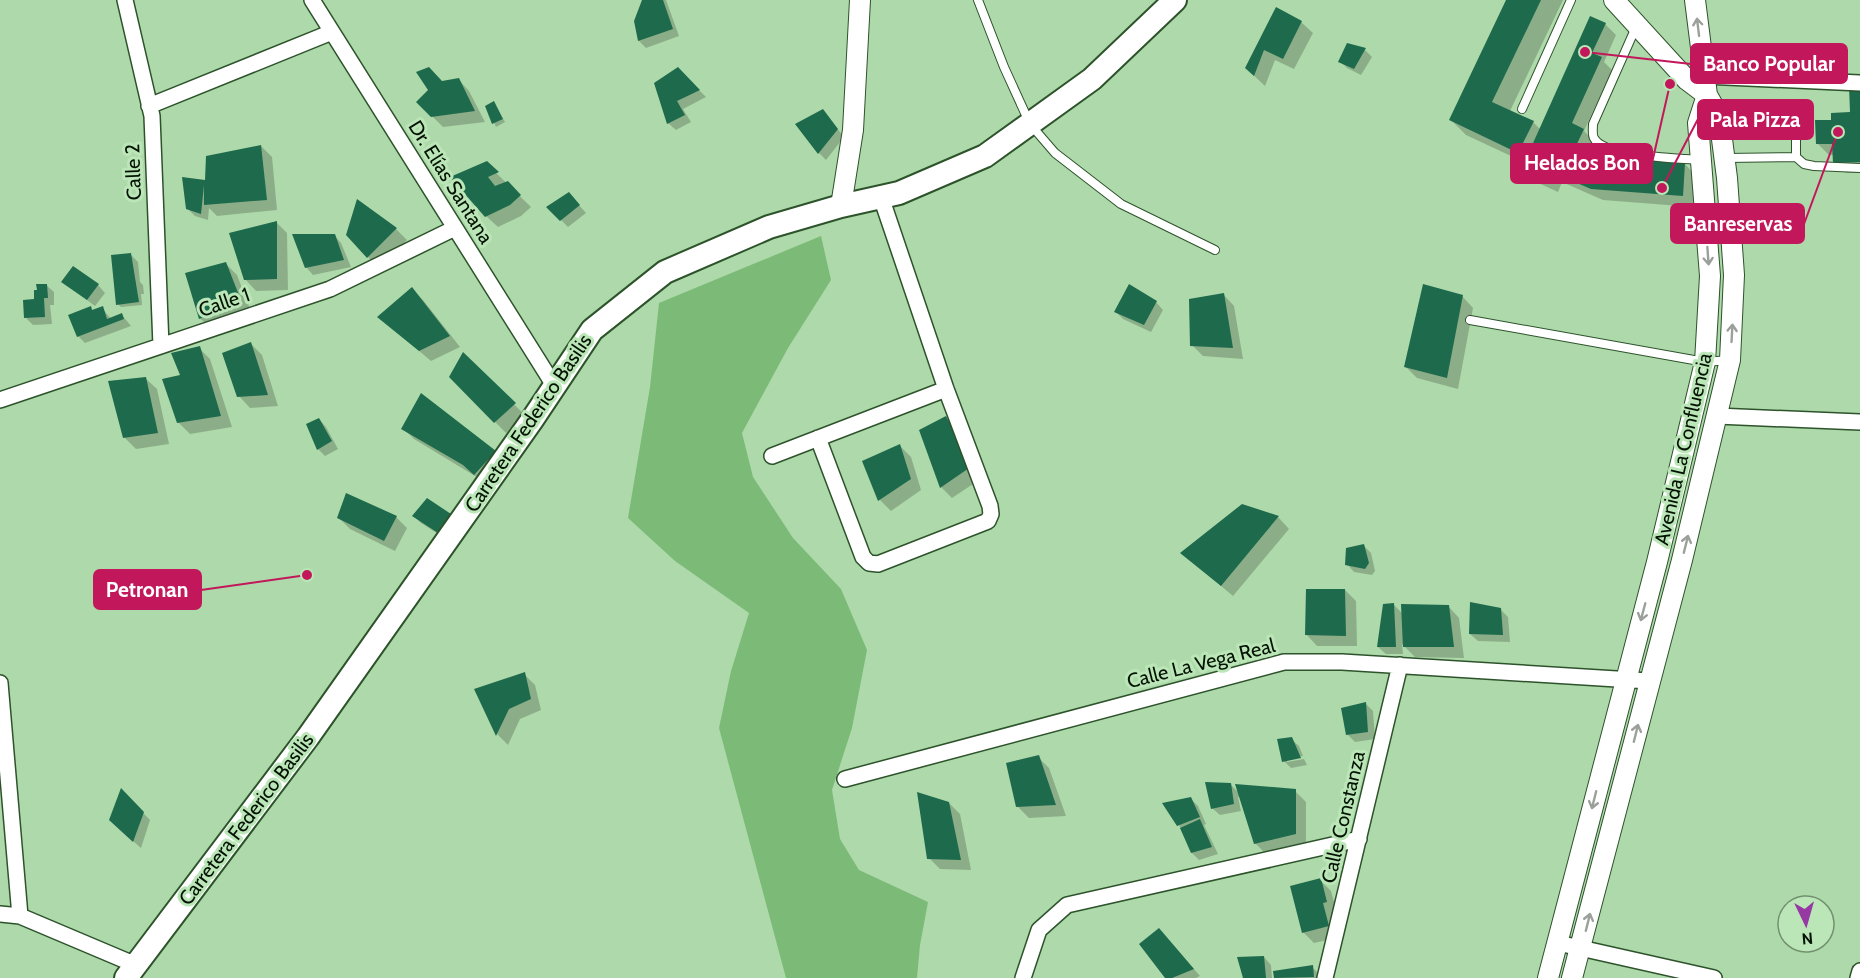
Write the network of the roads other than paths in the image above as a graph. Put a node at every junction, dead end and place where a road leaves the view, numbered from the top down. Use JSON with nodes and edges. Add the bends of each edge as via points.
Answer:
{"nodes":[{"id":1,"x":125,"y":0,"type":"edge"},
{"id":2,"x":312,"y":0,"type":"edge"},
{"id":3,"x":860,"y":0,"type":"edge"},
{"id":4,"x":978,"y":0,"type":"edge"},
{"id":5,"x":1175,"y":0,"type":"edge"},
{"id":6,"x":1571,"y":0,"type":"edge"},
{"id":7,"x":1614,"y":0,"type":"edge"},
{"id":8,"x":1695,"y":0,"type":"edge"},
{"id":9,"x":1636,"y":26,"type":"junction"},
{"id":10,"x":332,"y":32,"type":"junction"},
{"id":11,"x":1860,"y":82,"type":"edge"},
{"id":12,"x":1706,"y":85,"type":"junction"},
{"id":13,"x":149,"y":106,"type":"junction"},
{"id":14,"x":1522,"y":109,"type":"dead end"},
{"id":15,"x":1719,"y":116,"type":"junction"},
{"id":16,"x":1030,"y":124,"type":"junction"},
{"id":17,"x":1796,"y":157,"type":"junction"},
{"id":18,"x":1725,"y":158,"type":"junction"},
{"id":19,"x":1701,"y":160,"type":"junction"},
{"id":20,"x":1860,"y":168,"type":"edge"},
{"id":21,"x":881,"y":197,"type":"junction"},
{"id":22,"x":841,"y":206,"type":"junction"},
{"id":23,"x":455,"y":228,"type":"junction"},
{"id":24,"x":1215,"y":250,"type":"dead end"},
{"id":25,"x":1470,"y":320,"type":"dead end"},
{"id":26,"x":161,"y":346,"type":"junction"},
{"id":27,"x":1730,"y":360,"type":"junction"},
{"id":28,"x":1705,"y":362,"type":"junction"},
{"id":29,"x":555,"y":387,"type":"junction"},
{"id":30,"x":946,"y":389,"type":"junction"},
{"id":31,"x":0,"y":400,"type":"edge"},
{"id":32,"x":1718,"y":416,"type":"junction"},
{"id":33,"x":1860,"y":422,"type":"edge"},
{"id":34,"x":818,"y":438,"type":"junction"},
{"id":35,"x":772,"y":456,"type":"dead end"},
{"id":36,"x":1400,"y":665,"type":"junction"},
{"id":37,"x":1625,"y":680,"type":"junction"},
{"id":38,"x":1649,"y":681,"type":"junction"},
{"id":39,"x":0,"y":684,"type":"edge"},
{"id":40,"x":1,"y":708,"type":"edge"},
{"id":41,"x":846,"y":779,"type":"dead end"},
{"id":42,"x":1359,"y":839,"type":"junction"},
{"id":43,"x":0,"y":914,"type":"edge"},
{"id":44,"x":20,"y":916,"type":"junction"},
{"id":45,"x":1558,"y":943,"type":"junction"},
{"id":46,"x":1581,"y":948,"type":"junction"},
{"id":47,"x":1860,"y":970,"type":"edge"},
{"id":48,"x":131,"y":972,"type":"edge"},
{"id":49,"x":1023,"y":978,"type":"edge"},
{"id":50,"x":1325,"y":978,"type":"edge"},
{"id":51,"x":1548,"y":978,"type":"edge"},
{"id":52,"x":1572,"y":978,"type":"edge"},
{"id":53,"x":1714,"y":978,"type":"edge"},
{"id":54,"x":1858,"y":978,"type":"edge"}],
"edges":[{"from":1,"to":13,"type":"street","name":"Calle 2"},
{"from":2,"to":10,"type":"street","name":"Dr. Elías Santana"},
{"from":3,"to":22,"type":"street","via":[[853,130]]},
{"from":4,"to":16,"type":"lane"},
{"from":5,"to":16,"type":"main road","name":"Carretera Federico Basilis","via":[[1092,79]]},
{"from":6,"to":14,"type":"lane"},
{"from":7,"to":9,"type":"street"},
{"from":12,"to":8,"type":"street","one_way":true},
{"from":9,"to":12,"type":"street","via":[[1688,80]]},
{"from":9,"to":19,"type":"lane","via":[[1593,124],[1593,138],[1608,148],[1627,153]]},
{"from":10,"to":13,"type":"street"},
{"from":10,"to":23,"type":"street","name":"Dr. Elías Santana"},
{"from":11,"to":12,"type":"street"},
{"from":12,"to":15,"type":"street","name":"Avenida La Confluencia"},
{"from":12,"to":19,"type":"street","name":"Avenida La Confluencia","via":[[1698,123]]},
{"from":13,"to":26,"type":"street","name":"Calle 2"},
{"from":15,"to":17,"type":"lane","via":[[1789,107],[1796,117]]},
{"from":15,"to":18,"type":"street","name":"Avenida La Confluencia"},
{"from":16,"to":21,"type":"main road","name":"Carretera Federico Basilis","via":[[985,156]]},
{"from":16,"to":24,"type":"lane","via":[[1055,153],[1121,204]]},
{"from":17,"to":18,"type":"lane"},
{"from":17,"to":20,"type":"lane","via":[[1814,166]]},
{"from":27,"to":18,"type":"street","name":"Avenida La Confluencia","one_way":true,"via":[[1734,274]]},
{"from":19,"to":28,"type":"street","name":"Avenida La Confluencia","one_way":true,"via":[[1710,276]]},
{"from":21,"to":22,"type":"main road","name":"Carretera Federico Basilis"},
{"from":21,"to":30,"type":"street"},
{"from":22,"to":29,"type":"main road","name":"Carretera Federico Basilis","via":[[769,227],[665,273],[592,330]]},
{"from":23,"to":26,"type":"street","name":"Calle 1","via":[[330,289]]},
{"from":23,"to":29,"type":"street","name":"Dr. Elías Santana"},
{"from":25,"to":28,"type":"lane"},
{"from":26,"to":31,"type":"street","name":"Calle 1"},
{"from":27,"to":28,"type":"lane"},
{"from":27,"to":32,"type":"street","name":"Avenida La Confluencia"},
{"from":28,"to":37,"type":"street","name":"Avenida La Confluencia","one_way":true},
{"from":29,"to":48,"type":"main road","name":"Carretera Federico Basilis","via":[[308,737]]},
{"from":30,"to":34,"type":"street"},
{"from":30,"to":34,"type":"street","via":[[991,514],[988,521],[878,564],[863,557]]},
{"from":32,"to":33,"type":"street"},
{"from":38,"to":32,"type":"street","name":"Avenida La Confluencia","one_way":true},
{"from":34,"to":35,"type":"street"},
{"from":36,"to":37,"type":"street","name":"Calle La Vega Real"},
{"from":36,"to":41,"type":"street","name":"Calle La Vega Real","via":[[1284,662]]},
{"from":36,"to":42,"type":"street","name":"Calle Constanza"},
{"from":37,"to":38,"type":"street","name":"Calle La Vega Real"},
{"from":37,"to":45,"type":"street","name":"Avenida La Confluencia","one_way":true},
{"from":46,"to":38,"type":"street","name":"Avenida La Confluencia","one_way":true},
{"from":39,"to":40,"type":"street"},
{"from":40,"to":44,"type":"street"},
{"from":42,"to":49,"type":"street","via":[[1067,905],[1039,930]]},
{"from":42,"to":50,"type":"street","name":"Calle Constanza"},
{"from":43,"to":44,"type":"street"},
{"from":44,"to":48,"type":"street"},
{"from":45,"to":46,"type":"street"},
{"from":45,"to":51,"type":"street","name":"Avenida La Confluencia"},
{"from":46,"to":52,"type":"street","name":"Avenida La Confluencia"},
{"from":46,"to":53,"type":"street"},
{"from":47,"to":54,"type":"street"}]}
